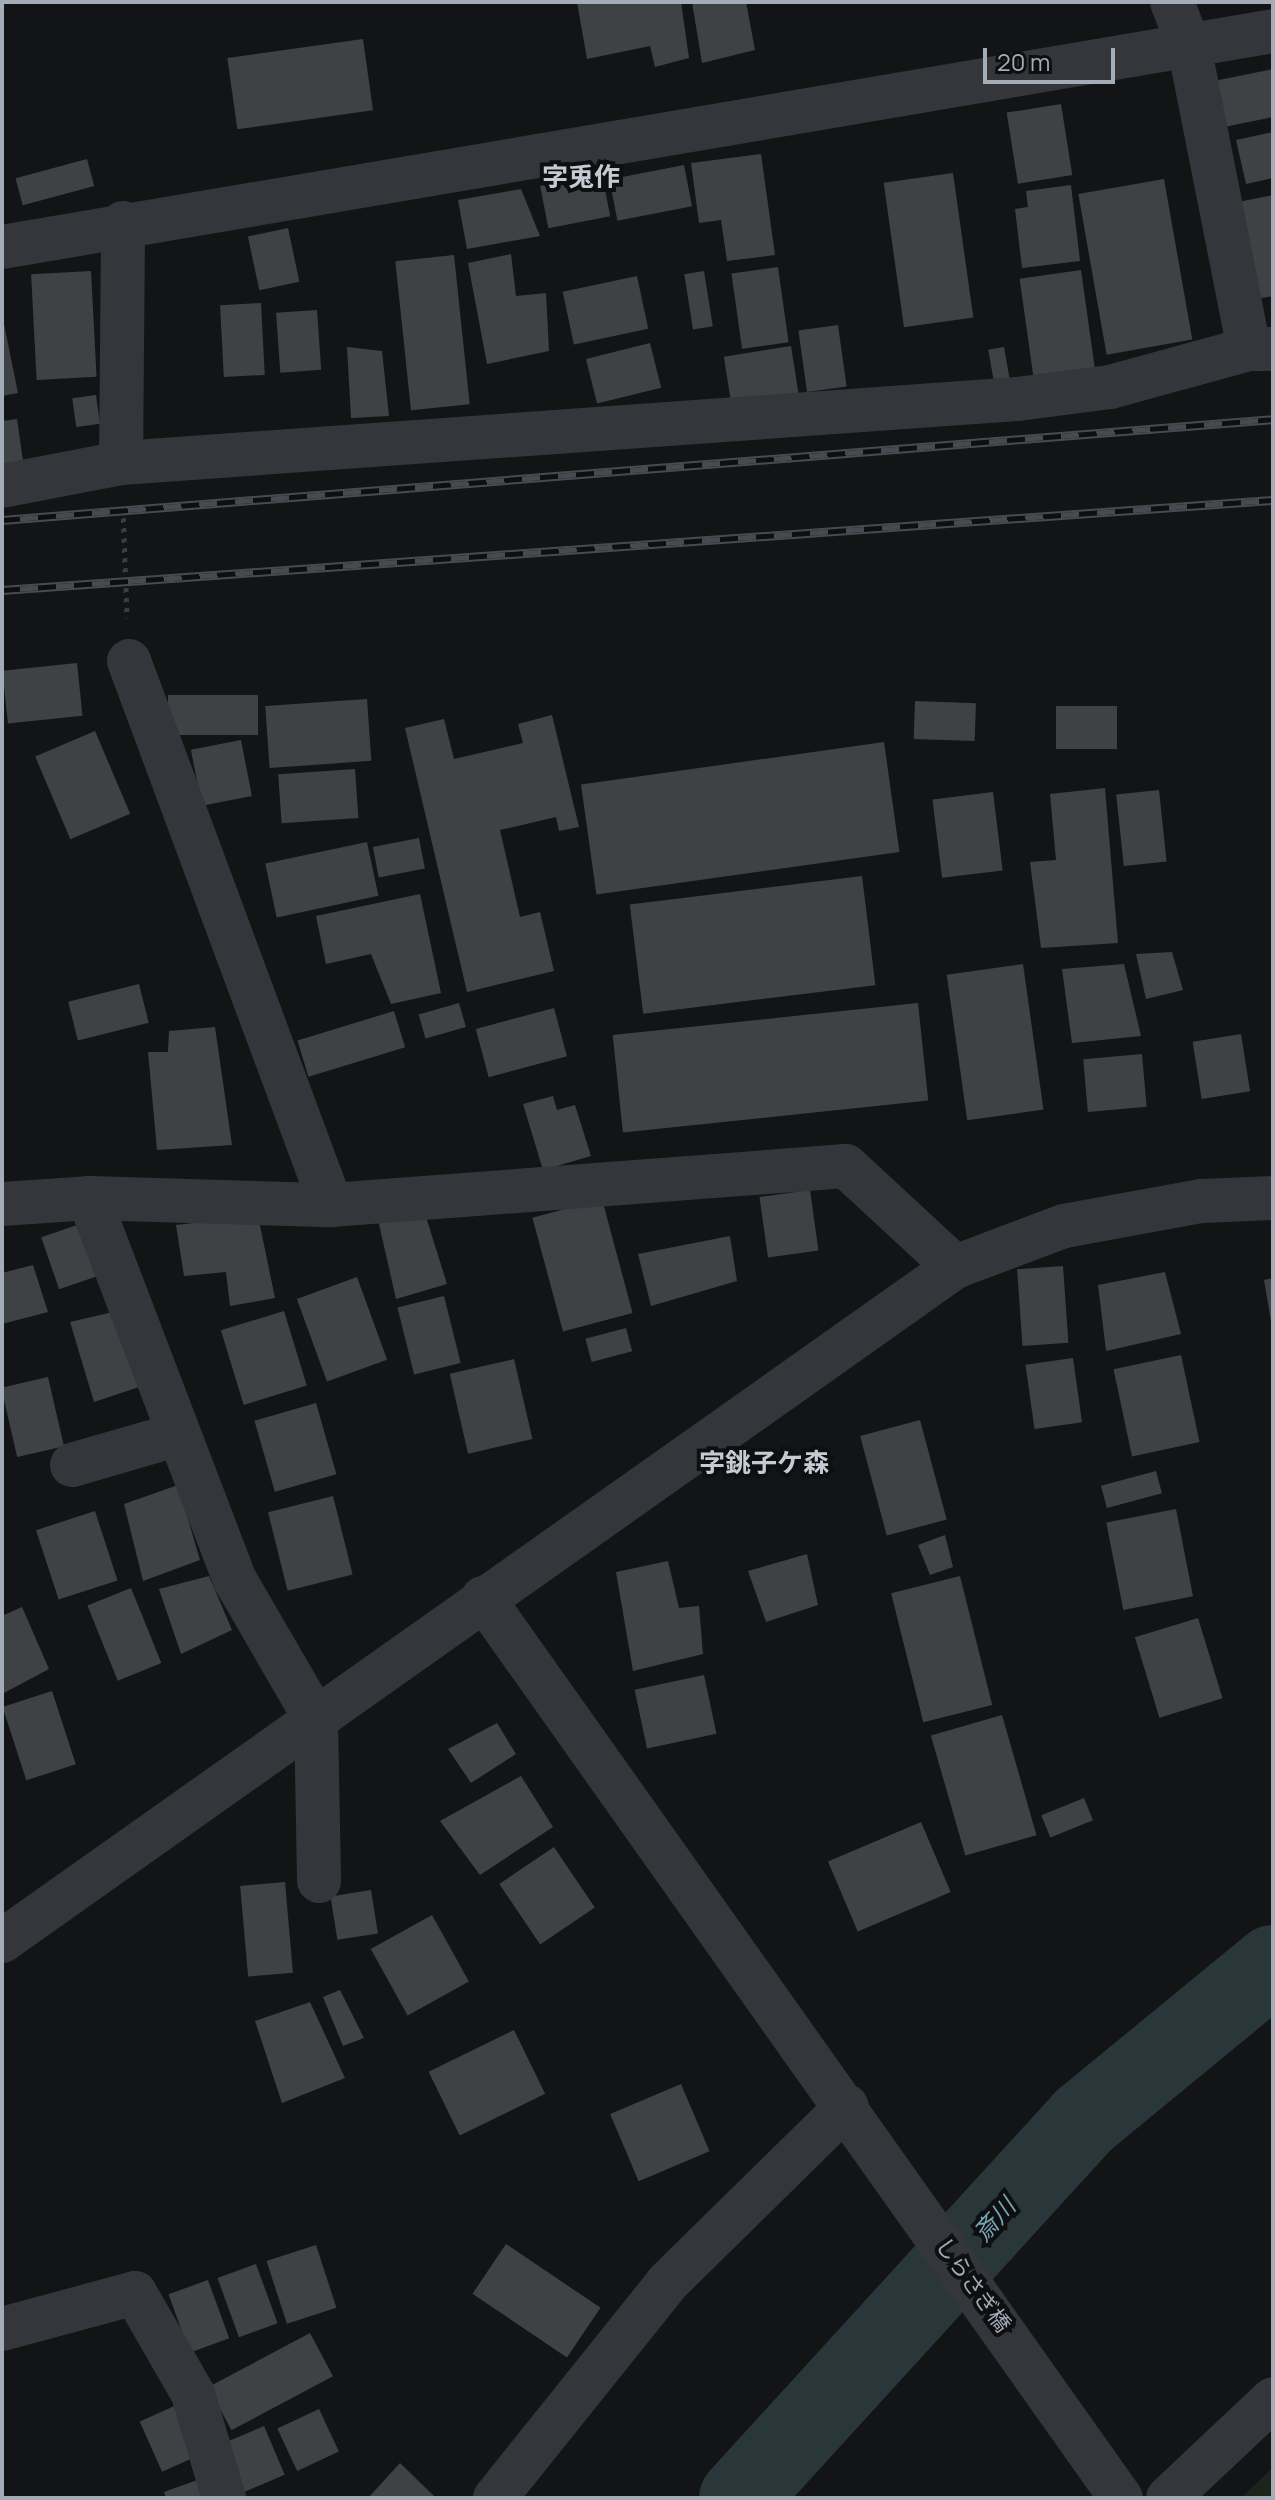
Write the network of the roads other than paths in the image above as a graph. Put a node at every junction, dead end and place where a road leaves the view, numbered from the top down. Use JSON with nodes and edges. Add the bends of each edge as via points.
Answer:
{"nodes":[{"id":1,"x":1172,"y":2,"type":"edge"},
{"id":2,"x":1273,"y":31,"type":"edge"},
{"id":3,"x":1189,"y":46,"type":"junction"},
{"id":4,"x":123,"y":223,"type":"junction"},
{"id":5,"x":2,"y":247,"type":"edge"},
{"id":6,"x":1261,"y":349,"type":"edge"},
{"id":7,"x":121,"y":463,"type":"junction"},
{"id":8,"x":2,"y":486,"type":"edge"},
{"id":9,"x":129,"y":661,"type":"road end"},
{"id":10,"x":89,"y":1198,"type":"junction"},
{"id":11,"x":1273,"y":1198,"type":"edge"},
{"id":12,"x":2,"y":1204,"type":"edge"},
{"id":13,"x":331,"y":1205,"type":"junction"},
{"id":14,"x":955,"y":1267,"type":"junction"},
{"id":15,"x":179,"y":1434,"type":"junction"},
{"id":16,"x":72,"y":1465,"type":"dead end"},
{"id":17,"x":483,"y":1598,"type":"junction"},
{"id":18,"x":316,"y":1720,"type":"junction"},
{"id":19,"x":319,"y":1881,"type":"dead end"},
{"id":20,"x":2,"y":1941,"type":"edge"},
{"id":21,"x":855,"y":2119,"type":"junction"},
{"id":22,"x":2,"y":2329,"type":"edge"},
{"id":23,"x":1273,"y":2399,"type":"edge"},
{"id":24,"x":224,"y":2498,"type":"edge"},
{"id":25,"x":495,"y":2498,"type":"edge"},
{"id":26,"x":1121,"y":2498,"type":"edge"},
{"id":27,"x":1168,"y":2498,"type":"edge"}],
"edges":[{"from":1,"to":3,"type":"street"},
{"from":2,"to":3,"type":"street"},
{"from":3,"to":4,"type":"street"},
{"from":3,"to":6,"type":"street"},
{"from":4,"to":5,"type":"street"},
{"from":4,"to":7,"type":"street"},
{"from":6,"to":7,"type":"street","via":[[1110,387],[1018,399]]},
{"from":7,"to":8,"type":"street"},
{"from":9,"to":13,"type":"street"},
{"from":10,"to":12,"type":"street"},
{"from":10,"to":13,"type":"street"},
{"from":10,"to":15,"type":"street"},
{"from":11,"to":14,"type":"street","via":[[1202,1201],[1064,1226]]},
{"from":13,"to":14,"type":"street","via":[[846,1166]]},
{"from":14,"to":17,"type":"street"},
{"from":15,"to":16,"type":"street"},
{"from":15,"to":18,"type":"street","via":[[235,1580]]},
{"from":17,"to":18,"type":"street"},
{"from":17,"to":21,"type":"street","name":"しらさぎ橋"},
{"from":18,"to":19,"type":"street"},
{"from":18,"to":20,"type":"street"},
{"from":21,"to":25,"type":"street","via":[[667,2283]]},
{"from":21,"to":26,"type":"street","name":"しらさぎ橋","via":[[1084,2438]]},
{"from":22,"to":24,"type":"street","via":[[135,2293],[193,2394]]},
{"from":23,"to":27,"type":"street"}]}
